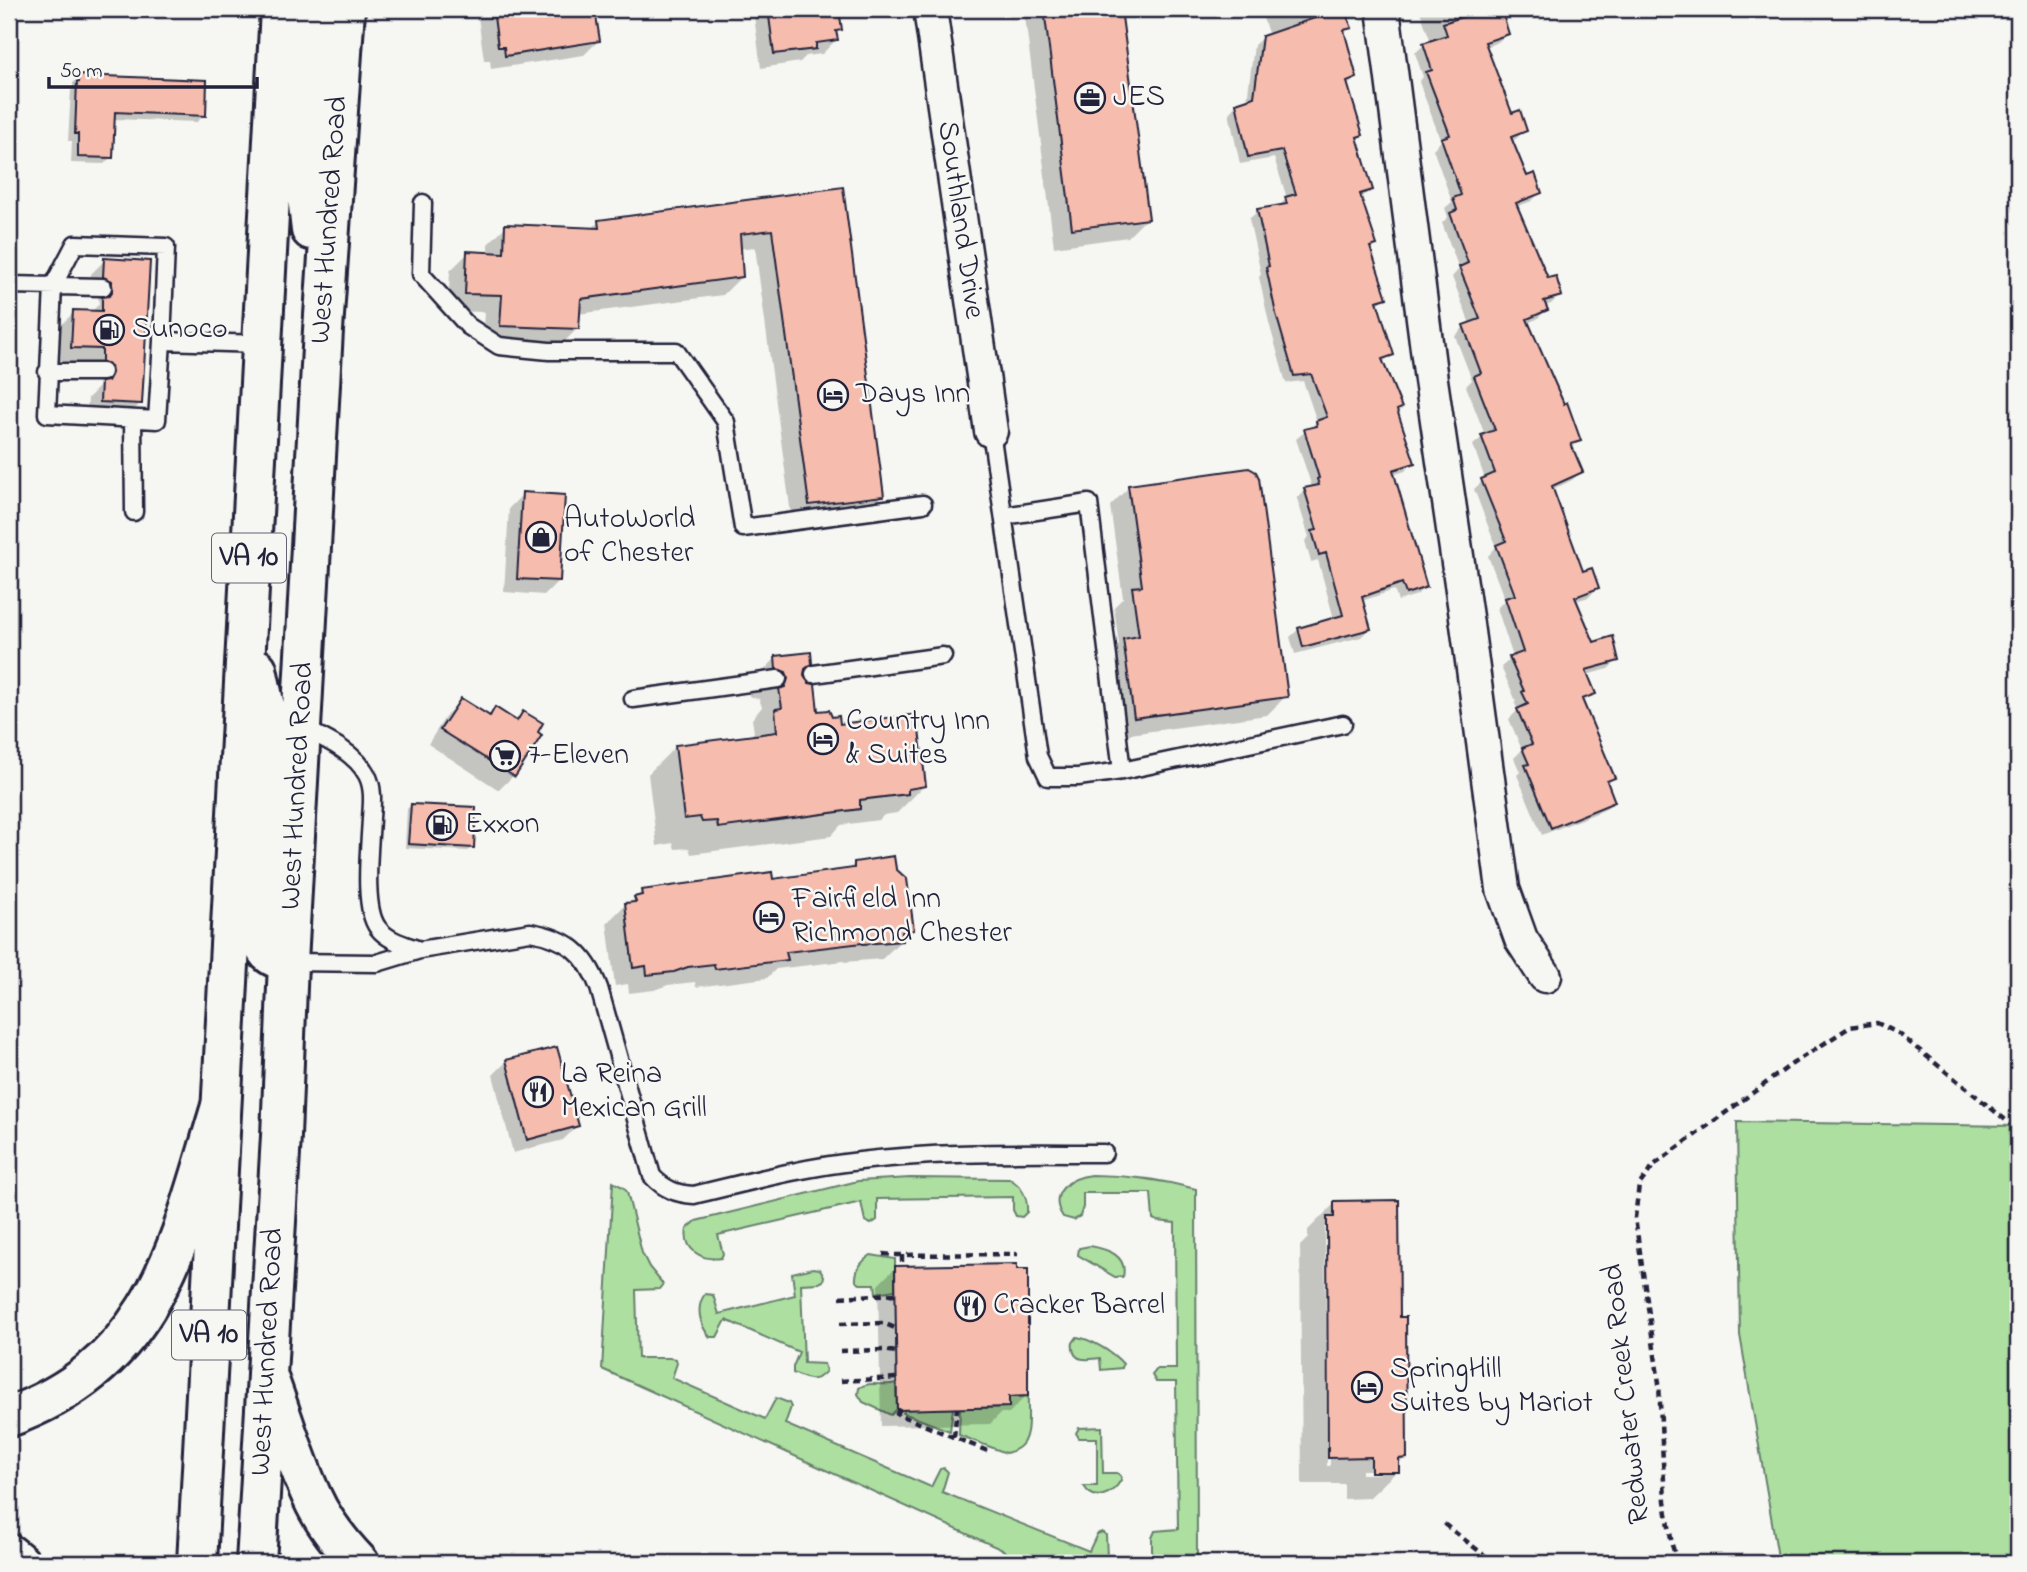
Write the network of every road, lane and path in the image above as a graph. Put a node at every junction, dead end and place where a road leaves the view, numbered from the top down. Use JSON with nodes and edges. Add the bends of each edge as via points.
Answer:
{"nodes":[{"id":1,"x":280,"y":9,"type":"edge"},
{"id":2,"x":310,"y":9,"type":"edge"},
{"id":3,"x":345,"y":9,"type":"edge"},
{"id":4,"x":930,"y":9,"type":"edge"},
{"id":5,"x":1382,"y":9,"type":"edge"},
{"id":6,"x":423,"y":203,"type":"dead end"},
{"id":7,"x":9,"y":285,"type":"edge"},
{"id":8,"x":53,"y":286,"type":"junction"},
{"id":9,"x":103,"y":287,"type":"dead end"},
{"id":10,"x":323,"y":330,"type":"junction"},
{"id":11,"x":162,"y":341,"type":"junction"},
{"id":12,"x":261,"y":344,"type":"junction"},
{"id":13,"x":47,"y":372,"type":"junction"},
{"id":14,"x":102,"y":372,"type":"dead end"},
{"id":15,"x":134,"y":419,"type":"junction"},
{"id":16,"x":991,"y":431,"type":"joint"},
{"id":17,"x":923,"y":504,"type":"dead end"},
{"id":18,"x":134,"y":512,"type":"dead end"},
{"id":19,"x":1004,"y":516,"type":"junction"},
{"id":20,"x":246,"y":619,"type":"junction"},
{"id":21,"x":943,"y":656,"type":"dead end"},
{"id":22,"x":814,"y":674,"type":"dead end"},
{"id":23,"x":778,"y":679,"type":"dead end"},
{"id":24,"x":633,"y":699,"type":"dead end"},
{"id":25,"x":1343,"y":724,"type":"dead end"},
{"id":26,"x":302,"y":727,"type":"junction"},
{"id":27,"x":1122,"y":771,"type":"junction"},
{"id":28,"x":420,"y":950,"type":"junction"},
{"id":29,"x":288,"y":962,"type":"junction"},
{"id":30,"x":1545,"y":976,"type":"dead end"},
{"id":31,"x":221,"y":1106,"type":"junction"},
{"id":32,"x":2018,"y":1130,"type":"edge"},
{"id":33,"x":1104,"y":1153,"type":"dead end"},
{"id":34,"x":883,"y":1254,"type":"dead end"},
{"id":35,"x":1018,"y":1254,"type":"dead end"},
{"id":36,"x":902,"y":1255,"type":"junction"},
{"id":37,"x":902,"y":1266,"type":"dead end"},
{"id":38,"x":895,"y":1294,"type":"dead end"},
{"id":39,"x":839,"y":1297,"type":"dead end"},
{"id":40,"x":840,"y":1324,"type":"dead end"},
{"id":41,"x":895,"y":1328,"type":"dead end"},
{"id":42,"x":841,"y":1351,"type":"dead end"},
{"id":43,"x":896,"y":1352,"type":"dead end"},
{"id":44,"x":267,"y":1375,"type":"junction"},
{"id":45,"x":896,"y":1378,"type":"dead end"},
{"id":46,"x":841,"y":1381,"type":"dead end"},
{"id":47,"x":957,"y":1408,"type":"dead end"},
{"id":48,"x":900,"y":1409,"type":"dead end"},
{"id":49,"x":9,"y":1417,"type":"edge"},
{"id":50,"x":954,"y":1437,"type":"junction"},
{"id":51,"x":990,"y":1452,"type":"dead end"},
{"id":52,"x":1444,"y":1524,"type":"dead end"},
{"id":53,"x":9,"y":1554,"type":"edge"},
{"id":54,"x":20,"y":1563,"type":"edge"},
{"id":55,"x":197,"y":1563,"type":"edge"},
{"id":56,"x":256,"y":1563,"type":"edge"},
{"id":57,"x":359,"y":1563,"type":"edge"},
{"id":58,"x":1506,"y":1563,"type":"edge"},
{"id":59,"x":1678,"y":1563,"type":"edge"}],
"edges":[{"from":1,"to":12,"type":"main road","name":"West Hundred Road","number":"VA 10"},
{"from":2,"to":10,"type":"main road","via":[[302,153]]},
{"from":3,"to":10,"type":"main road","name":"West Hundred Road","number":"VA 10"},
{"from":4,"to":16,"type":"street","name":"Southland Drive"},
{"from":5,"to":30,"type":"street","via":[[1503,890],[1521,939]]},
{"from":6,"to":17,"type":"lane","via":[[421,274],[468,326],[499,346],[549,351],[676,351],[726,422],[743,528]]},
{"from":7,"to":8,"type":"lane"},
{"from":8,"to":9,"type":"lane"},
{"from":8,"to":11,"type":"lane","via":[[75,244],[166,247],[156,288]]},
{"from":8,"to":13,"type":"lane"},
{"from":10,"to":26,"type":"main road","name":"West Hundred Road","number":"VA 10"},
{"from":11,"to":12,"type":"lane"},
{"from":11,"to":15,"type":"lane","via":[[152,373],[158,420]]},
{"from":12,"to":20,"type":"main road","name":"West Hundred Road","number":"VA 10"},
{"from":13,"to":14,"type":"lane"},
{"from":13,"to":15,"type":"lane","via":[[47,414]]},
{"from":15,"to":18,"type":"lane"},
{"from":16,"to":19,"type":"lane"},
{"from":19,"to":27,"type":"lane","via":[[1038,756],[1048,777]]},
{"from":19,"to":27,"type":"lane","via":[[1089,503]]},
{"from":20,"to":29,"type":"main road","via":[[270,730],[260,932],[263,948]]},
{"from":20,"to":31,"type":"main road","name":"West Hundred Road","number":"VA 10"},
{"from":21,"to":22,"type":"lane"},
{"from":23,"to":24,"type":"lane"},
{"from":25,"to":27,"type":"lane"},
{"from":26,"to":28,"type":"lane","via":[[351,757],[367,775],[372,794],[371,915],[378,929],[391,939]]},
{"from":26,"to":29,"type":"main road","name":"West Hundred Road","number":"VA 10"},
{"from":28,"to":29,"type":"lane","via":[[377,962]]},
{"from":28,"to":33,"type":"lane","via":[[530,932],[567,943],[583,957],[600,992],[652,1176],[680,1195],[860,1161],[960,1154]]},
{"from":29,"to":44,"type":"main road","name":"West Hundred Road","number":"VA 10"},
{"from":31,"to":49,"type":"main road","via":[[178,1243],[139,1320],[87,1375]]},
{"from":31,"to":55,"type":"main road","name":"West Hundred Road","number":"VA 10"},
{"from":32,"to":59,"type":"path","name":"Redwater Creek Road","via":[[1898,1033],[1877,1023],[1850,1027],[1791,1064],[1654,1165],[1639,1185],[1635,1218],[1659,1383],[1665,1501]]},
{"from":34,"to":36,"type":"path"},
{"from":35,"to":36,"type":"path"},
{"from":36,"to":37,"type":"path"},
{"from":38,"to":39,"type":"path"},
{"from":40,"to":41,"type":"path","via":[[883,1323]]},
{"from":42,"to":43,"type":"path"},
{"from":44,"to":56,"type":"main road","name":"West Hundred Road","number":"VA 10"},
{"from":44,"to":57,"type":"main road","via":[[312,1499]]},
{"from":45,"to":46,"type":"path"},
{"from":47,"to":50,"type":"path"},
{"from":48,"to":50,"type":"path","via":[[897,1414]]},
{"from":50,"to":51,"type":"path"},
{"from":52,"to":58,"type":"path","via":[[1487,1557]]},
{"from":53,"to":54,"type":"main road"}]}
